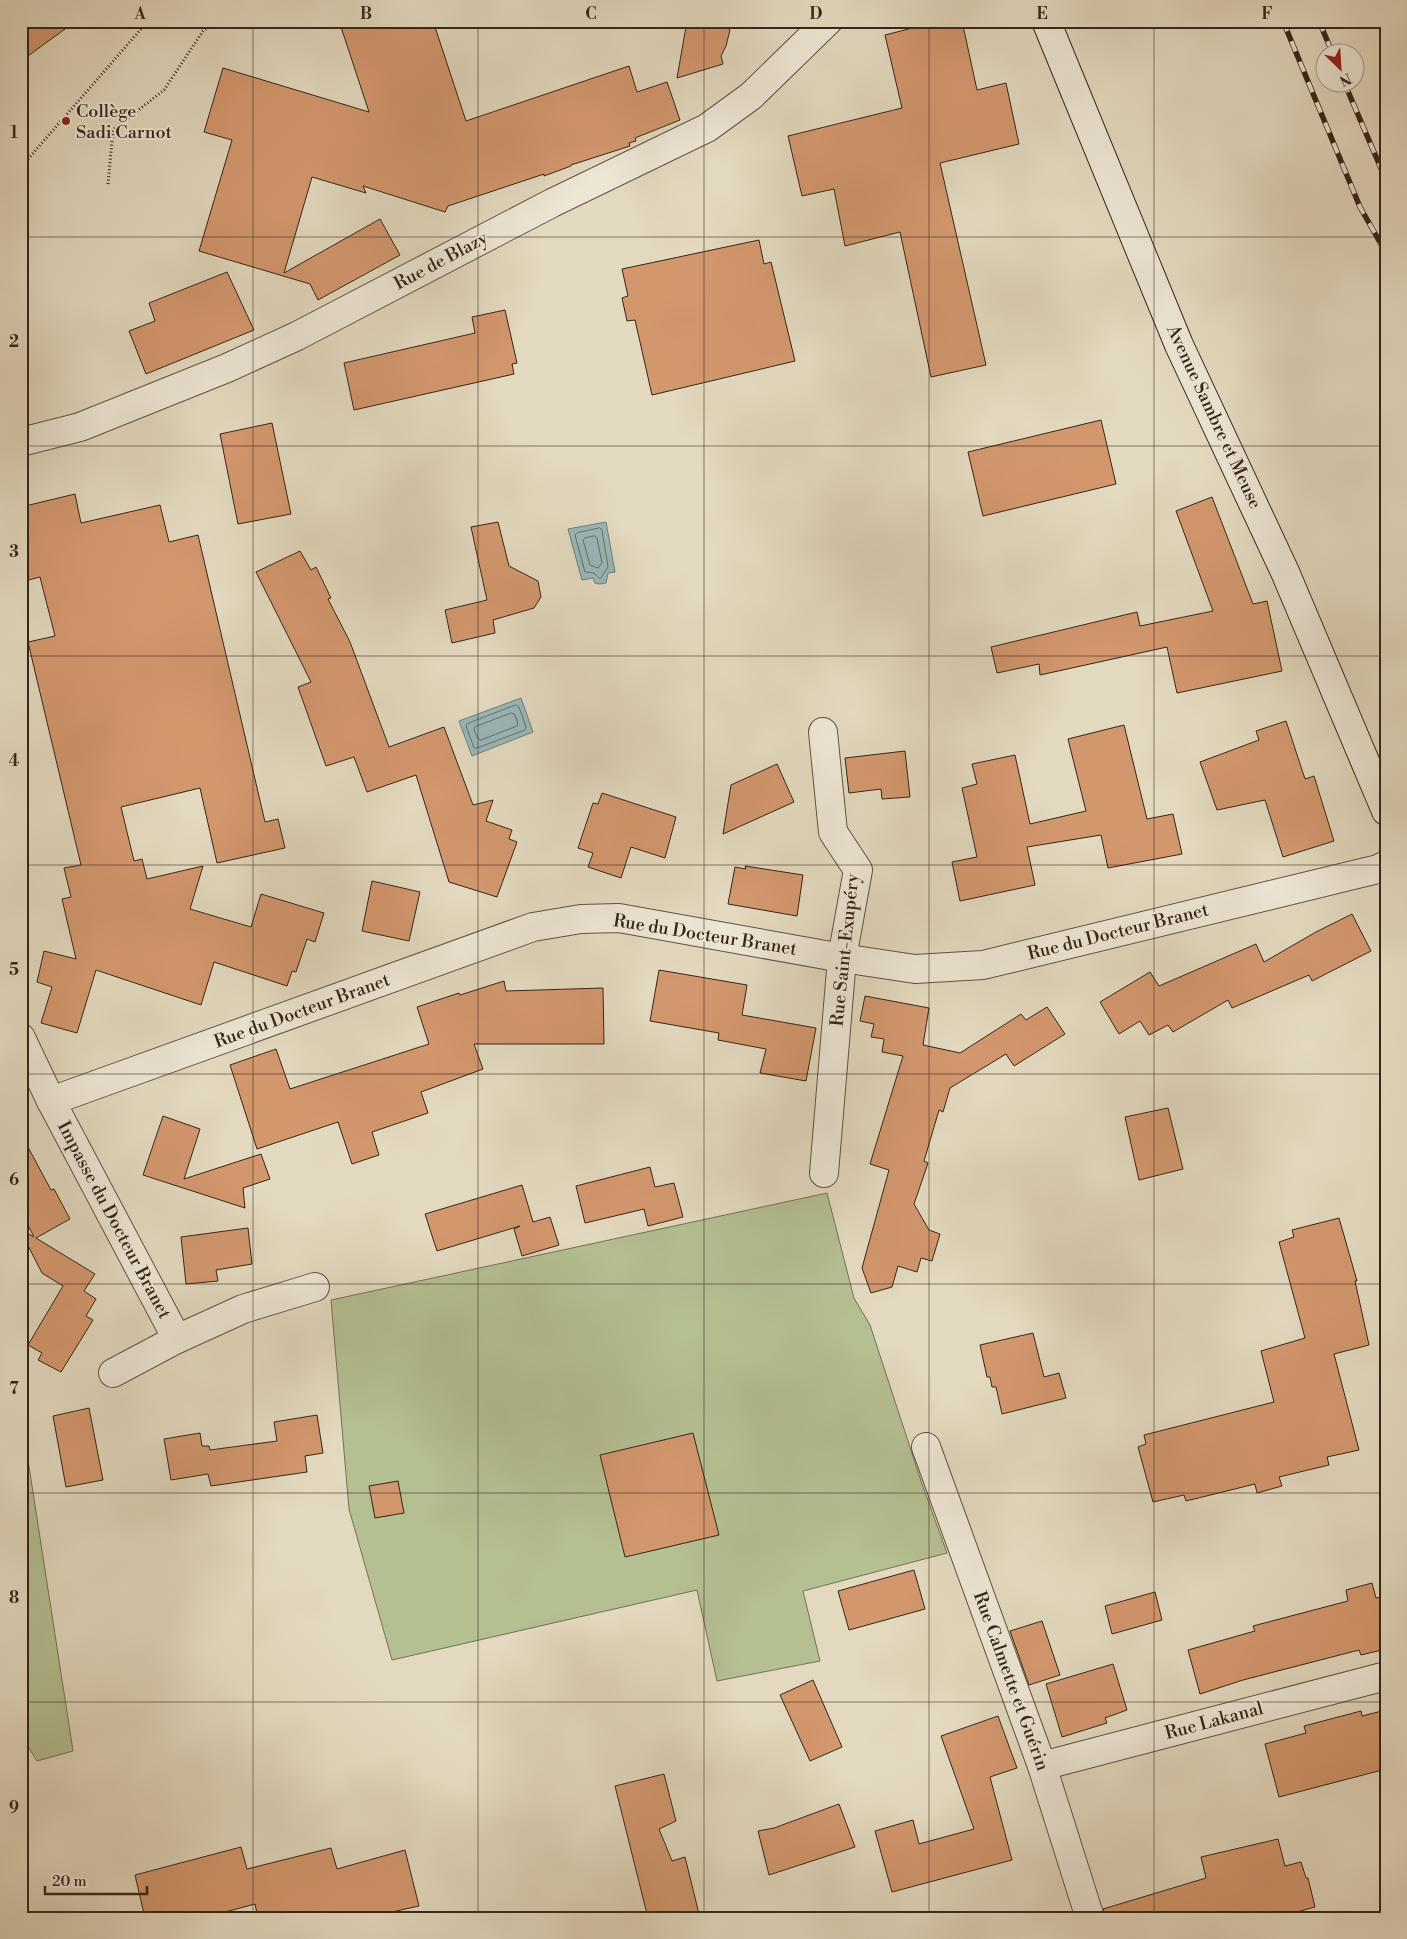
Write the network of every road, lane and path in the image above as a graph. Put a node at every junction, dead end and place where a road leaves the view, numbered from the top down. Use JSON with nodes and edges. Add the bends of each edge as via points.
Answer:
{"nodes":[{"id":1,"x":148,"y":21,"type":"edge"},
{"id":2,"x":217,"y":21,"type":"edge"},
{"id":3,"x":828,"y":21,"type":"edge"},
{"id":4,"x":1046,"y":21,"type":"edge"},
{"id":5,"x":22,"y":168,"type":"edge"},
{"id":6,"x":108,"y":184,"type":"dead end"},
{"id":7,"x":21,"y":442,"type":"edge"},
{"id":8,"x":823,"y":732,"type":"dead end"},
{"id":9,"x":1386,"y":811,"type":"edge"},
{"id":10,"x":1386,"y":865,"type":"edge"},
{"id":11,"x":842,"y":958,"type":"junction"},
{"id":12,"x":21,"y":1038,"type":"edge"},
{"id":13,"x":51,"y":1101,"type":"junction"},
{"id":14,"x":824,"y":1173,"type":"dead end"},
{"id":15,"x":315,"y":1287,"type":"dead end"},
{"id":16,"x":177,"y":1339,"type":"junction"},
{"id":17,"x":113,"y":1373,"type":"dead end"},
{"id":18,"x":926,"y":1447,"type":"dead end"},
{"id":19,"x":1386,"y":1676,"type":"edge"},
{"id":20,"x":1042,"y":1766,"type":"junction"},
{"id":21,"x":1090,"y":1918,"type":"edge"}],
"edges":[{"from":1,"to":5,"type":"path"},
{"from":2,"to":6,"type":"path","via":[[203,32],[164,90],[113,130]]},
{"from":3,"to":7,"type":"street","name":"Rue de Blazy","via":[[751,96],[707,128],[552,203],[271,348],[80,427]]},
{"from":4,"to":9,"type":"street","name":"Avenue Sambre et Meuse","via":[[1179,345],[1285,572]]},
{"from":8,"to":11,"type":"street","name":"Rue Saint-Exupéry","via":[[833,832],[858,870]]},
{"from":10,"to":11,"type":"street","name":"Rue du Docteur Branet","via":[[983,965],[915,969]]},
{"from":11,"to":13,"type":"street","name":"Rue du Docteur Branet","via":[[619,918],[581,919],[533,927]]},
{"from":11,"to":14,"type":"street","name":"Rue Saint-Exupéry"},
{"from":12,"to":13,"type":"street"},
{"from":13,"to":16,"type":"street","name":"Impasse du Docteur Branet"},
{"from":15,"to":16,"type":"street","name":"Impasse du Docteur Branet","via":[[243,1309]]},
{"from":16,"to":17,"type":"street","name":"Impasse du Docteur Branet"},
{"from":18,"to":20,"type":"street","name":"Rue Calmette et Guérin"},
{"from":19,"to":20,"type":"street","name":"Rue Lakanal"},
{"from":20,"to":21,"type":"street","name":"Rue Calmette et Guérin"}]}
